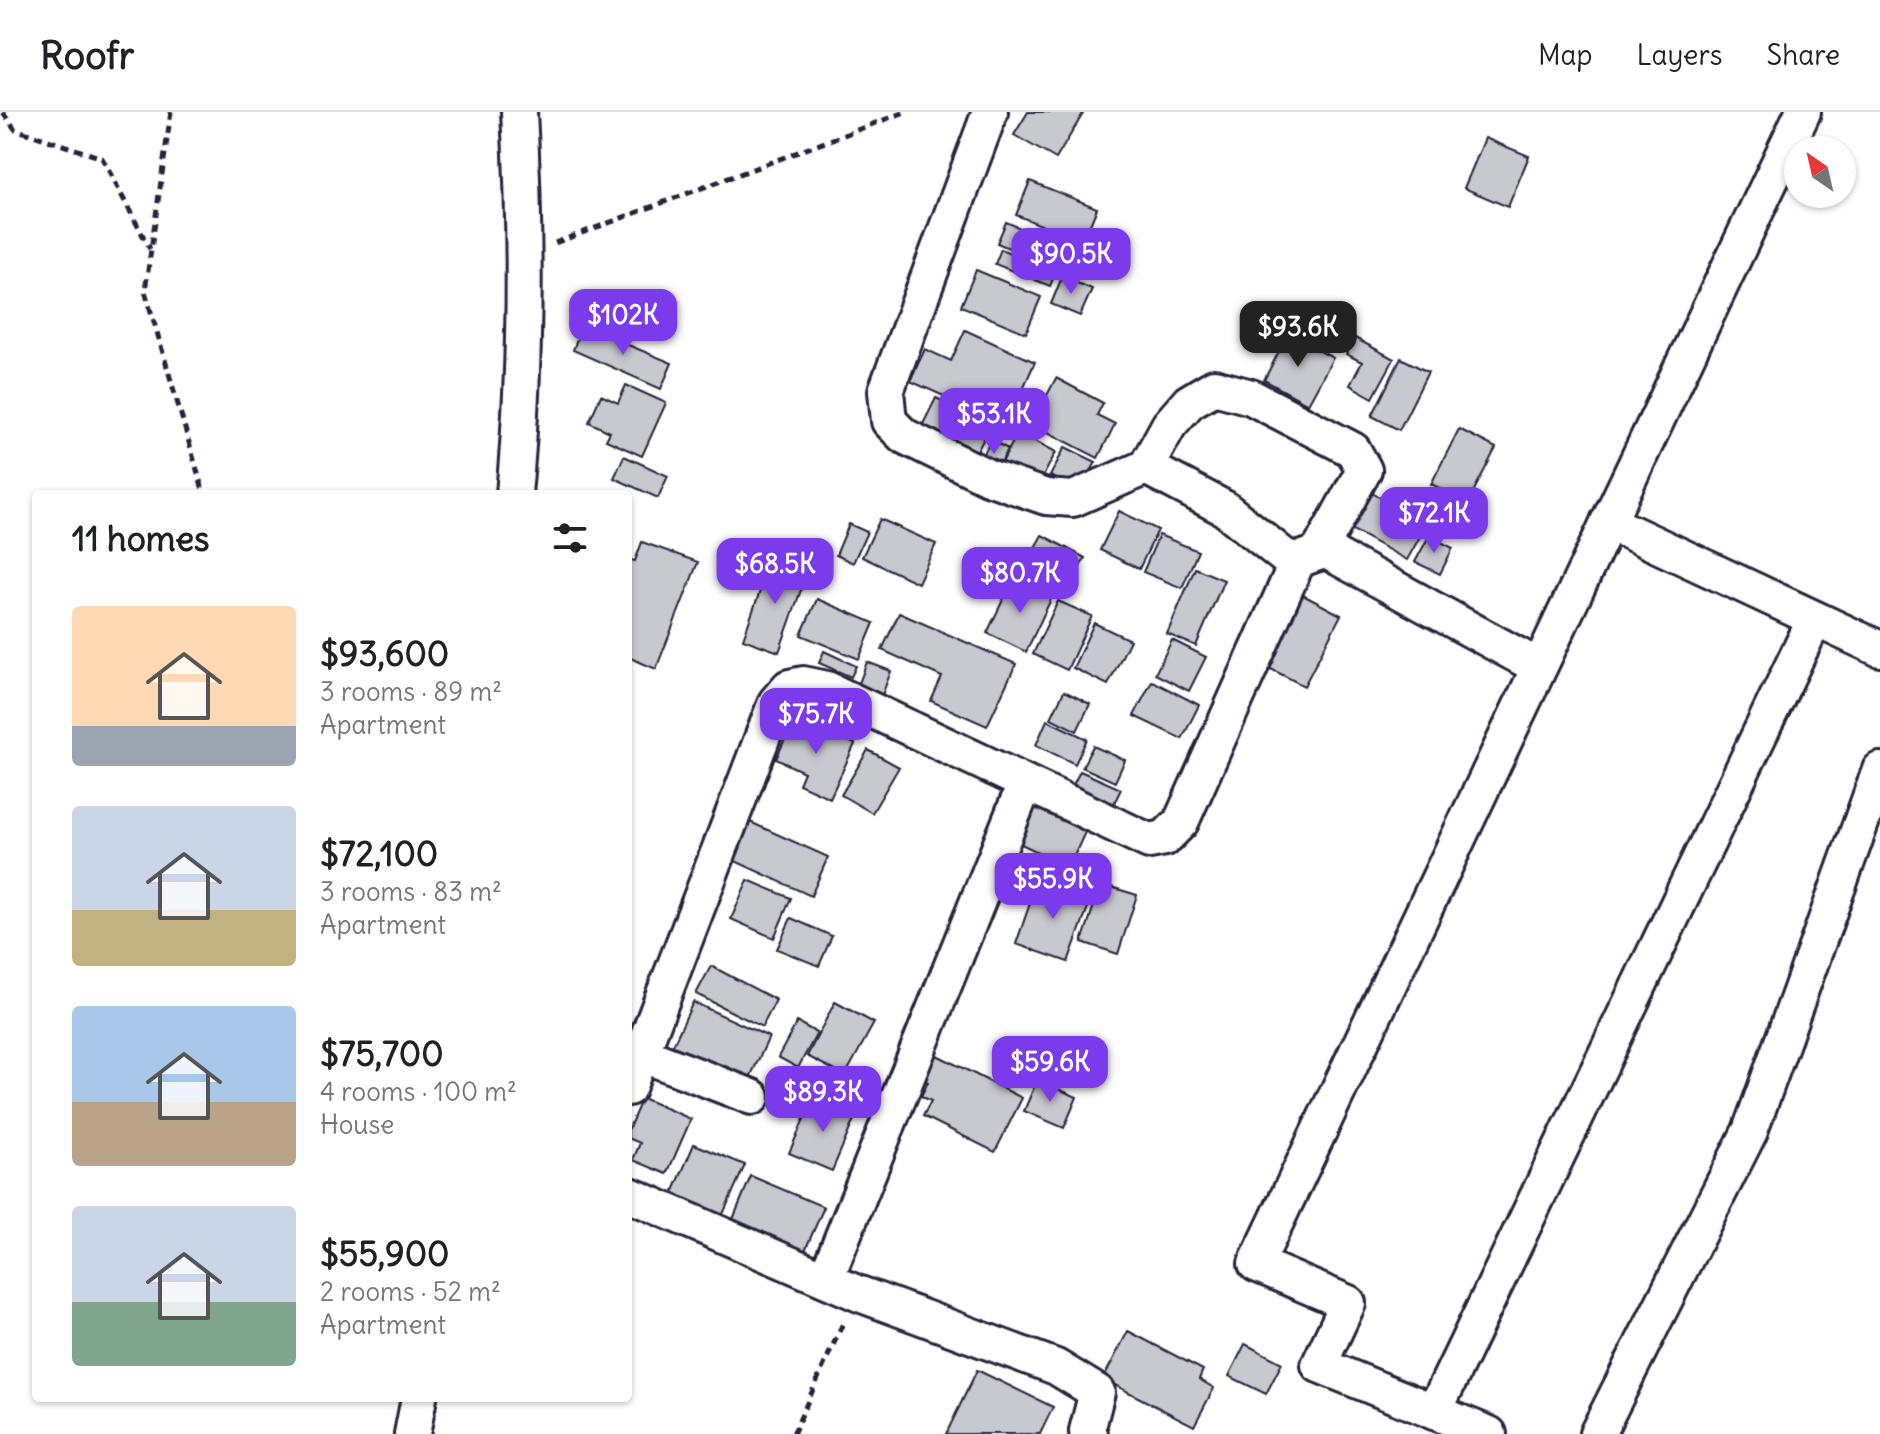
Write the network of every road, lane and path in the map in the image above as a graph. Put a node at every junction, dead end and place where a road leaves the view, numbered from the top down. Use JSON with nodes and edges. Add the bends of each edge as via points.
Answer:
{"nodes":[{"id":1,"x":3,"y":112,"type":"edge"},
{"id":2,"x":171,"y":112,"type":"edge"},
{"id":3,"x":519,"y":112,"type":"edge"},
{"id":4,"x":905,"y":112,"type":"edge"},
{"id":5,"x":989,"y":112,"type":"edge"},
{"id":6,"x":1803,"y":112,"type":"edge"},
{"id":7,"x":151,"y":249,"type":"junction"},
{"id":8,"x":524,"y":254,"type":"junction"},
{"id":9,"x":1146,"y":467,"type":"junction"},
{"id":10,"x":203,"y":490,"type":"edge"},
{"id":11,"x":514,"y":490,"type":"edge"},
{"id":12,"x":1608,"y":522,"type":"junction"},
{"id":13,"x":1310,"y":554,"type":"junction"},
{"id":14,"x":1815,"y":619,"type":"junction"},
{"id":15,"x":1880,"y":649,"type":"edge"},
{"id":16,"x":1539,"y":667,"type":"junction"},
{"id":17,"x":1880,"y":770,"type":"edge"},
{"id":18,"x":1025,"y":784,"type":"junction"},
{"id":19,"x":641,"y":1054,"type":"junction"},
{"id":20,"x":632,"y":1078,"type":"edge"},
{"id":21,"x":752,"y":1097,"type":"dead end"},
{"id":22,"x":632,"y":1196,"type":"edge"},
{"id":23,"x":826,"y":1278,"type":"junction"},
{"id":24,"x":857,"y":1293,"type":"junction"},
{"id":25,"x":418,"y":1402,"type":"edge"},
{"id":26,"x":1434,"y":1412,"type":"junction"},
{"id":27,"x":412,"y":1434,"type":"edge"},
{"id":28,"x":793,"y":1434,"type":"edge"},
{"id":29,"x":1090,"y":1434,"type":"edge"},
{"id":30,"x":1489,"y":1434,"type":"edge"},
{"id":31,"x":1597,"y":1434,"type":"edge"}],
"edges":[{"from":1,"to":7,"type":"path","via":[[15,129],[102,158]]},
{"from":2,"to":7,"type":"path"},
{"from":3,"to":8,"type":"street"},
{"from":4,"to":8,"type":"path"},
{"from":5,"to":9,"type":"street","via":[[886,391],[889,421],[904,436],[988,477],[1046,497],[1073,499]]},
{"from":6,"to":12,"type":"street"},
{"from":7,"to":10,"type":"path","via":[[145,291]]},
{"from":8,"to":11,"type":"street"},
{"from":9,"to":13,"type":"street","via":[[1224,508],[1285,557]]},
{"from":9,"to":13,"type":"street","via":[[1169,425],[1189,402],[1214,387],[1251,397],[1353,450],[1364,470]]},
{"from":12,"to":14,"type":"street"},
{"from":12,"to":16,"type":"street"},
{"from":13,"to":16,"type":"street"},
{"from":13,"to":18,"type":"street","via":[[1181,822],[1165,838],[1149,841]]},
{"from":14,"to":15,"type":"street"},
{"from":14,"to":26,"type":"street"},
{"from":16,"to":26,"type":"street","via":[[1256,1264],[1348,1303],[1319,1365]]},
{"from":17,"to":31,"type":"street","via":[[1750,1131]]},
{"from":18,"to":19,"type":"street","via":[[827,689],[789,687],[776,702]]},
{"from":18,"to":23,"type":"street"},
{"from":19,"to":20,"type":"street"},
{"from":19,"to":21,"type":"street"},
{"from":22,"to":23,"type":"street"},
{"from":23,"to":24,"type":"street"},
{"from":24,"to":28,"type":"path"},
{"from":24,"to":29,"type":"street","via":[[1056,1367],[1097,1392]]},
{"from":25,"to":27,"type":"street"},
{"from":26,"to":30,"type":"street"}]}
